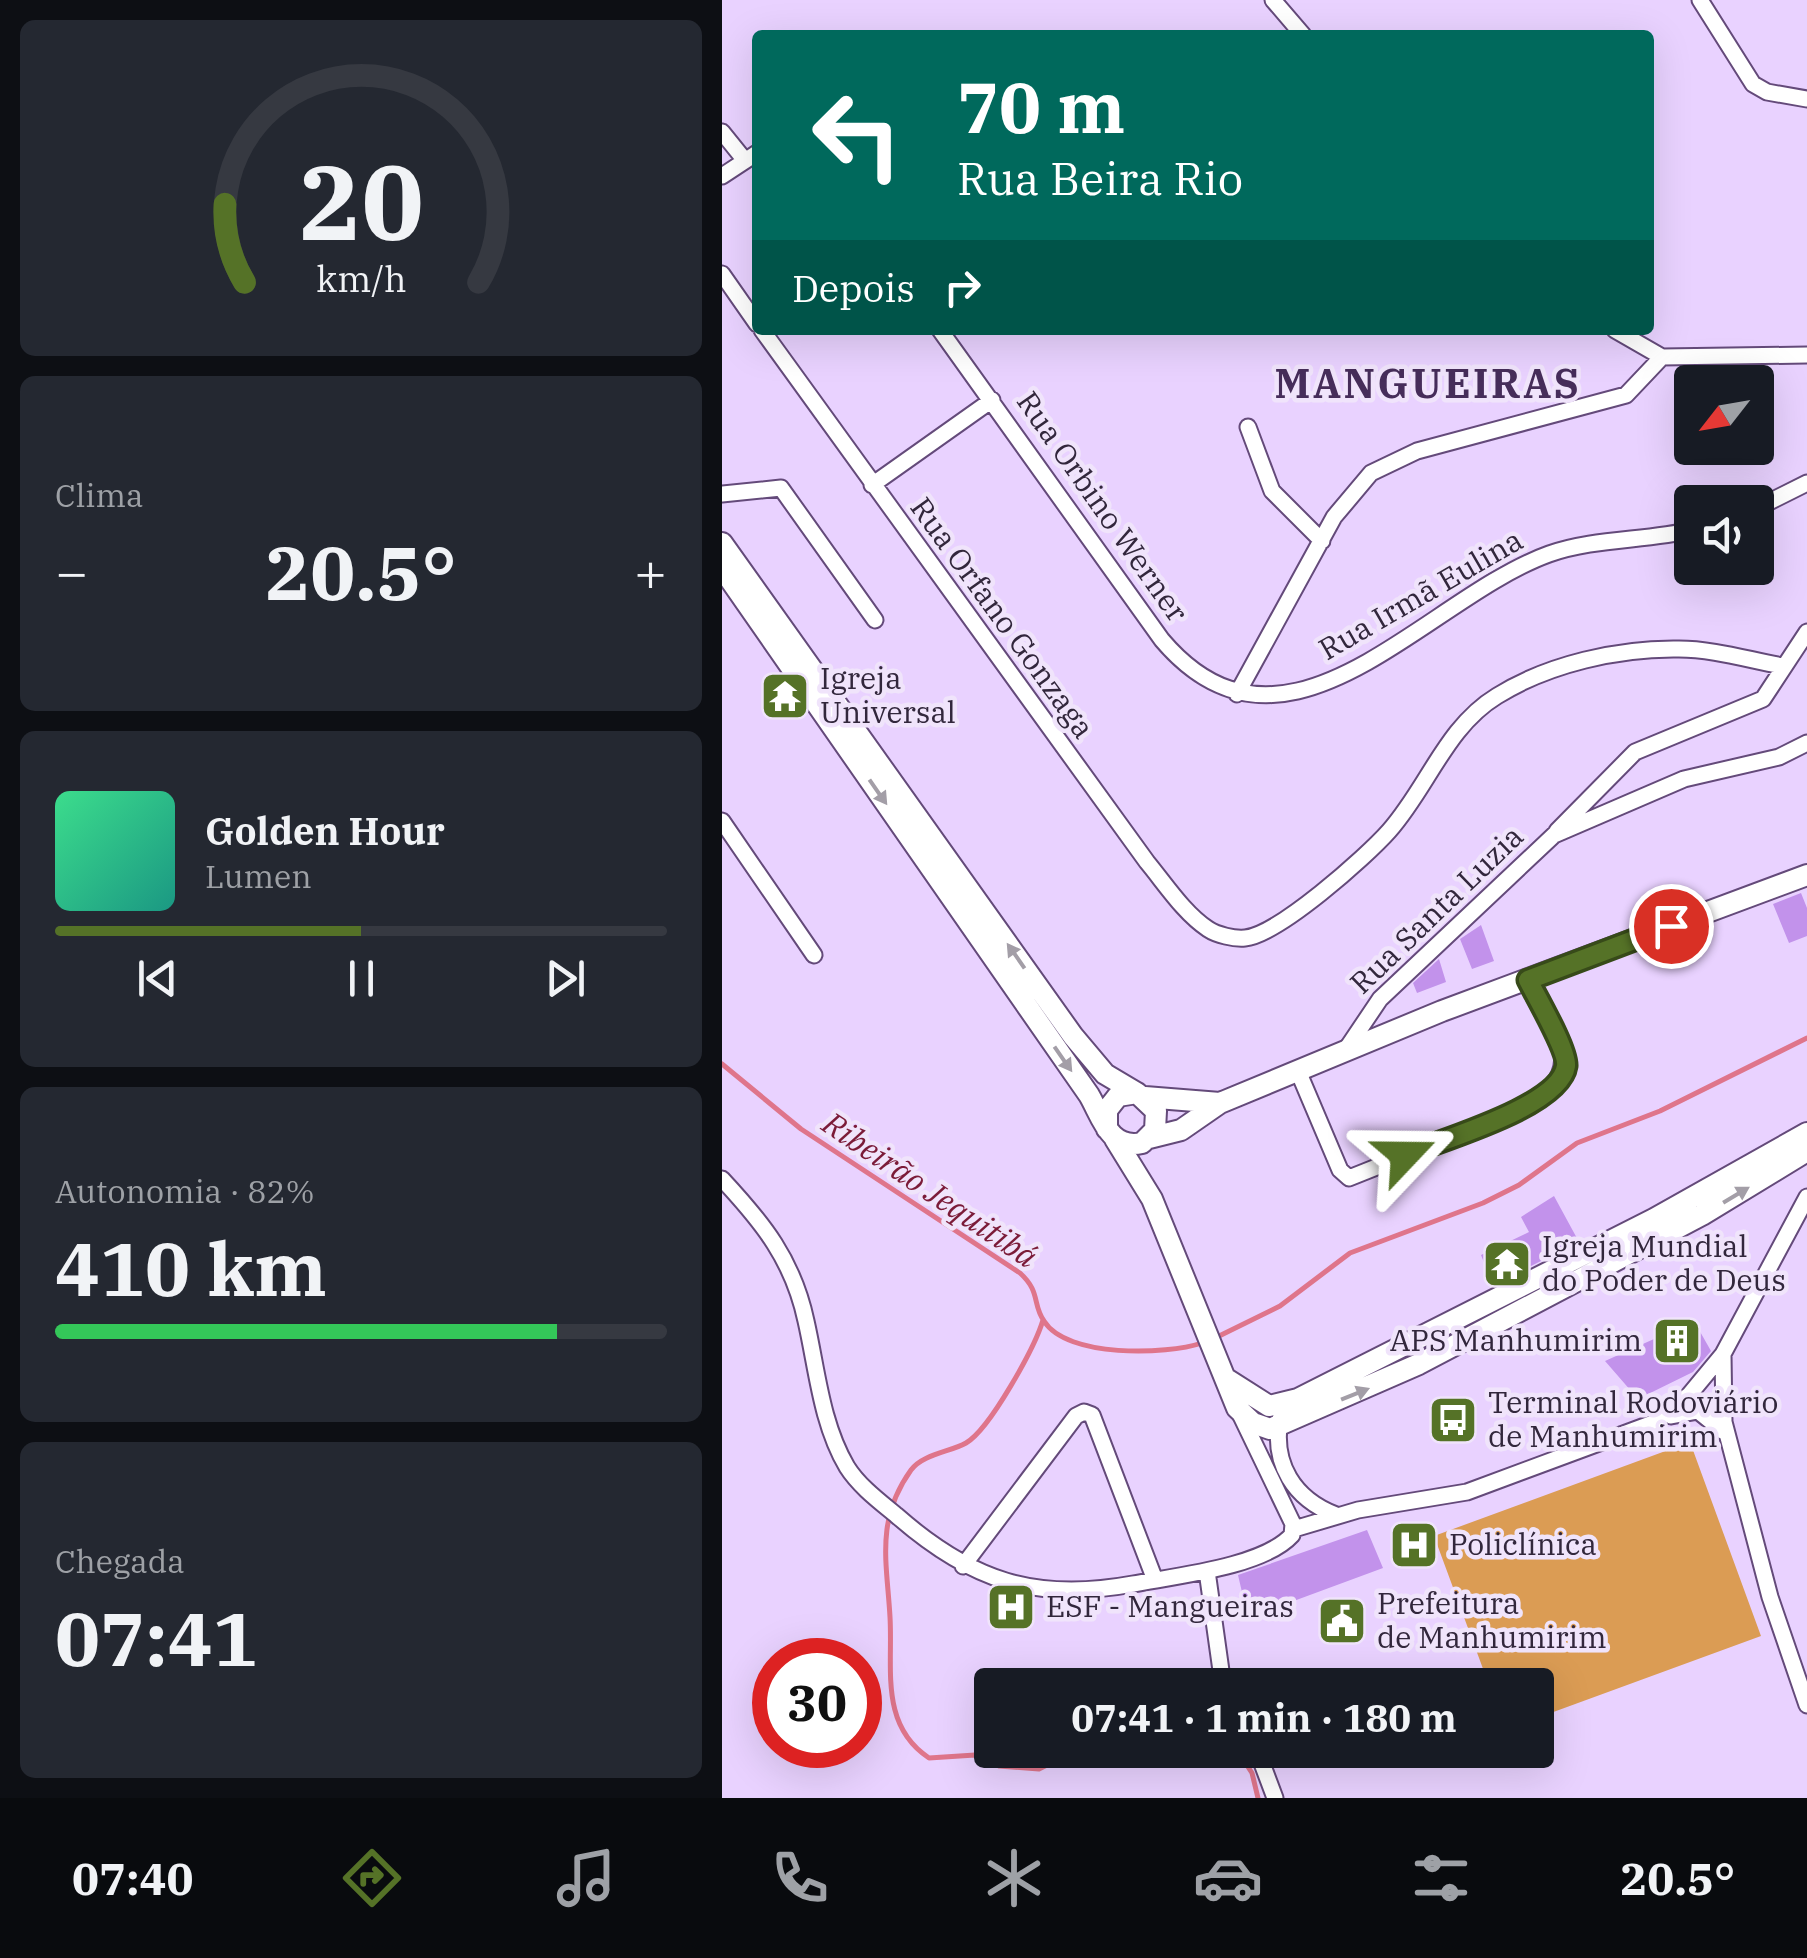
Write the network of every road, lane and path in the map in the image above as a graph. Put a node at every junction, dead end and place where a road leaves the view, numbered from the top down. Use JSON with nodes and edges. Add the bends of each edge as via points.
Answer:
{"nodes":[{"id":1,"x":1700,"y":0,"type":"edge"},
{"id":2,"x":1277,"y":2,"type":"edge"},
{"id":3,"x":1299,"y":30,"type":"edge"},
{"id":4,"x":1806,"y":98,"type":"edge"},
{"id":5,"x":722,"y":132,"type":"edge"},
{"id":6,"x":750,"y":156,"type":"edge"},
{"id":7,"x":722,"y":176,"type":"edge"},
{"id":8,"x":722,"y":274,"type":"edge"},
{"id":9,"x":752,"y":317,"type":"edge"},
{"id":10,"x":766,"y":335,"type":"edge"},
{"id":11,"x":944,"y":335,"type":"edge"},
{"id":12,"x":1624,"y":335,"type":"edge"},
{"id":13,"x":1806,"y":355,"type":"edge"},
{"id":14,"x":1662,"y":356,"type":"junction"},
{"id":15,"x":992,"y":400,"type":"junction"},
{"id":16,"x":1248,"y":426,"type":"dead end"},
{"id":17,"x":1806,"y":483,"type":"edge"},
{"id":18,"x":872,"y":485,"type":"junction"},
{"id":19,"x":722,"y":494,"type":"edge"},
{"id":20,"x":1774,"y":499,"type":"edge"},
{"id":21,"x":1674,"y":533,"type":"edge"},
{"id":22,"x":1322,"y":541,"type":"junction"},
{"id":23,"x":722,"y":542,"type":"edge"},
{"id":24,"x":722,"y":568,"type":"edge"},
{"id":25,"x":875,"y":620,"type":"dead end"},
{"id":26,"x":1806,"y":632,"type":"edge"},
{"id":27,"x":1783,"y":666,"type":"junction"},
{"id":28,"x":1237,"y":694,"type":"junction"},
{"id":29,"x":1806,"y":743,"type":"edge"},
{"id":30,"x":722,"y":822,"type":"edge"},
{"id":31,"x":1554,"y":835,"type":"junction"},
{"id":32,"x":1806,"y":874,"type":"edge"},
{"id":33,"x":814,"y":955,"type":"dead end"},
{"id":34,"x":1528,"y":980,"type":"junction"},
{"id":35,"x":1344,"y":1052,"type":"junction"},
{"id":36,"x":1298,"y":1071,"type":"junction"},
{"id":37,"x":1141,"y":1095,"type":"junction"},
{"id":38,"x":1220,"y":1103,"type":"junction"},
{"id":39,"x":1806,"y":1133,"type":"edge"},
{"id":40,"x":1111,"y":1134,"type":"junction"},
{"id":41,"x":1148,"y":1139,"type":"junction"},
{"id":42,"x":1806,"y":1151,"type":"edge"},
{"id":43,"x":1772,"y":1163,"type":"junction"},
{"id":44,"x":722,"y":1179,"type":"edge"},
{"id":45,"x":1806,"y":1197,"type":"edge"},
{"id":46,"x":1152,"y":1199,"type":"junction"},
{"id":47,"x":1538,"y":1289,"type":"junction"},
{"id":48,"x":1462,"y":1316,"type":"junction"},
{"id":49,"x":1473,"y":1335,"type":"junction"},
{"id":50,"x":1723,"y":1354,"type":"junction"},
{"id":51,"x":1386,"y":1356,"type":"junction"},
{"id":52,"x":1221,"y":1369,"type":"junction"},
{"id":53,"x":1397,"y":1375,"type":"junction"},
{"id":54,"x":1237,"y":1408,"type":"junction"},
{"id":55,"x":1281,"y":1416,"type":"junction"},
{"id":56,"x":1653,"y":1423,"type":"junction"},
{"id":57,"x":1728,"y":1437,"type":"junction"},
{"id":58,"x":1336,"y":1515,"type":"junction"},
{"id":59,"x":1294,"y":1528,"type":"junction"},
{"id":60,"x":963,"y":1566,"type":"junction"},
{"id":61,"x":1207,"y":1571,"type":"junction"},
{"id":62,"x":1156,"y":1580,"type":"junction"},
{"id":63,"x":1221,"y":1668,"type":"edge"},
{"id":64,"x":1806,"y":1705,"type":"edge"},
{"id":65,"x":1264,"y":1768,"type":"edge"},
{"id":66,"x":1275,"y":1798,"type":"edge"}],
"edges":[{"from":1,"to":4,"type":"street","via":[[1753,84]]},
{"from":2,"to":3,"type":"street"},
{"from":5,"to":6,"type":"street"},
{"from":6,"to":7,"type":"street"},
{"from":8,"to":9,"type":"street"},
{"from":10,"to":18,"type":"street","name":"Rua Orfano Gonzaga"},
{"from":11,"to":15,"type":"street","name":"Rua Orbino Werner"},
{"from":12,"to":14,"type":"street"},
{"from":13,"to":14,"type":"street"},
{"from":14,"to":22,"type":"street","via":[[1626,395],[1384,464],[1350,494]]},
{"from":15,"to":18,"type":"street"},
{"from":15,"to":28,"type":"street","name":"Rua Orbino Werner","via":[[1162,640],[1194,674]]},
{"from":16,"to":22,"type":"street","via":[[1272,490]]},
{"from":17,"to":20,"type":"street"},
{"from":18,"to":27,"type":"street","name":"Rua Orfano Gonzaga","via":[[1147,862],[1209,930],[1244,938],[1272,928],[1390,829],[1470,715],[1516,686],[1636,651],[1682,649]]},
{"from":19,"to":25,"type":"street","via":[[781,488]]},
{"from":21,"to":28,"type":"street","name":"Rua Irmã Eulina","via":[[1550,554],[1334,678],[1288,696]]},
{"from":22,"to":28,"type":"street"},
{"from":37,"to":23,"type":"street","one_way":true,"via":[[1105,1074],[1073,1036]]},
{"from":24,"to":40,"type":"street","one_way":true},
{"from":26,"to":27,"type":"street"},
{"from":27,"to":31,"type":"street","via":[[1764,699],[1635,752]]},
{"from":29,"to":31,"type":"street","name":"Rua Santa Luzia","via":[[1779,757],[1684,779]]},
{"from":30,"to":33,"type":"street"},
{"from":31,"to":35,"type":"street","name":"Rua Santa Luzia","via":[[1380,998]]},
{"from":32,"to":34,"type":"street"},
{"from":34,"to":35,"type":"street"},
{"from":34,"to":36,"type":"street","via":[[1565,1060],[1560,1079],[1527,1107],[1350,1178],[1340,1170]]},
{"from":35,"to":36,"type":"street"},
{"from":36,"to":38,"type":"street"},
{"from":37,"to":38,"type":"street"},
{"from":37,"to":40,"type":"street","via":[[1111,1102]]},
{"from":37,"to":41,"type":"street","via":[[1156,1112]]},
{"from":38,"to":41,"type":"street","via":[[1193,1124]]},
{"from":39,"to":43,"type":"street"},
{"from":40,"to":41,"type":"street","via":[[1133,1145]]},
{"from":40,"to":46,"type":"street"},
{"from":41,"to":46,"type":"street"},
{"from":42,"to":43,"type":"street"},
{"from":43,"to":47,"type":"street"},
{"from":44,"to":60,"type":"street","via":[[765,1224],[788,1268],[847,1467],[910,1528]]},
{"from":45,"to":50,"type":"street"},
{"from":46,"to":52,"type":"street"},
{"from":47,"to":48,"type":"street"},
{"from":47,"to":49,"type":"street"},
{"from":48,"to":49,"type":"street"},
{"from":48,"to":51,"type":"street"},
{"from":49,"to":53,"type":"street"},
{"from":50,"to":56,"type":"street"},
{"from":50,"to":57,"type":"street","via":[[1721,1408]]},
{"from":51,"to":53,"type":"street"},
{"from":51,"to":55,"type":"street"},
{"from":52,"to":54,"type":"street"},
{"from":52,"to":55,"type":"street"},
{"from":55,"to":53,"type":"street","one_way":true},
{"from":54,"to":55,"type":"street","via":[[1258,1426]]},
{"from":54,"to":59,"type":"street"},
{"from":55,"to":58,"type":"street","via":[[1279,1452],[1292,1486]]},
{"from":56,"to":57,"type":"street","via":[[1698,1411]]},
{"from":56,"to":58,"type":"street","via":[[1467,1492]]},
{"from":57,"to":64,"type":"street"},
{"from":58,"to":59,"type":"street"},
{"from":59,"to":61,"type":"street","via":[[1282,1544]]},
{"from":60,"to":62,"type":"street","via":[[1032,1589],[1098,1590]]},
{"from":60,"to":62,"type":"street","via":[[1084,1412],[1092,1415]]},
{"from":61,"to":62,"type":"street"},
{"from":61,"to":63,"type":"street"},
{"from":65,"to":66,"type":"street"}]}
